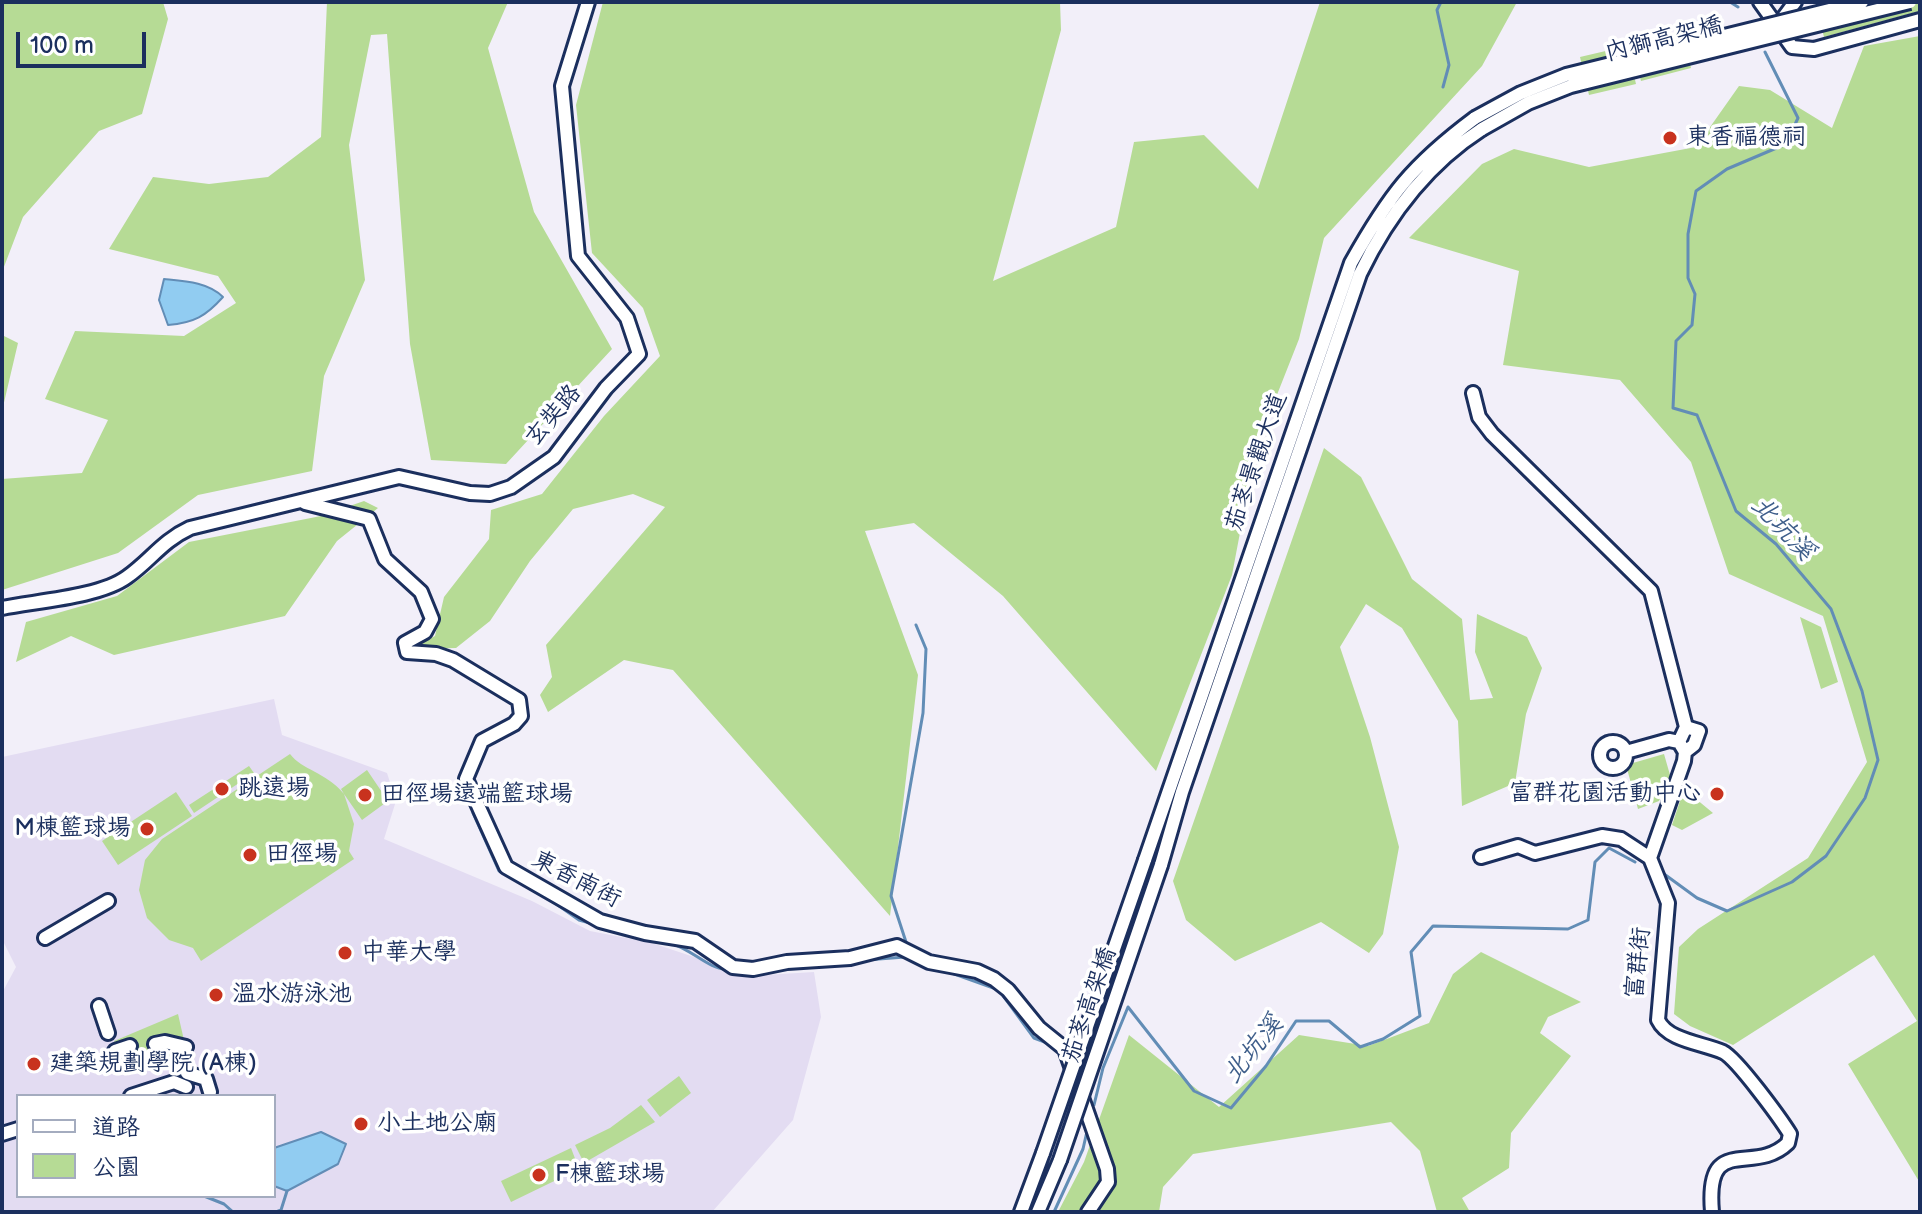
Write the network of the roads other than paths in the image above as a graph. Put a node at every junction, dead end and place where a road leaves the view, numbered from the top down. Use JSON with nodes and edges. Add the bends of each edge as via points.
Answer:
{"nodes":[{"id":1,"x":588,"y":2,"type":"edge"},
{"id":2,"x":1760,"y":2,"type":"edge"},
{"id":3,"x":1795,"y":2,"type":"edge"},
{"id":4,"x":1862,"y":2,"type":"edge"},
{"id":5,"x":1910,"y":2,"type":"edge"},
{"id":6,"x":1920,"y":20,"type":"edge"},
{"id":7,"x":1776,"y":28,"type":"junction"},
{"id":8,"x":1478,"y":124,"type":"junction"},
{"id":9,"x":1473,"y":393,"type":"dead end"},
{"id":10,"x":305,"y":503,"type":"junction"},
{"id":11,"x":2,"y":608,"type":"edge"},
{"id":12,"x":1686,"y":727,"type":"junction"},
{"id":13,"x":1682,"y":747,"type":"junction"},
{"id":14,"x":1626,"y":752,"type":"dead end"},
{"id":15,"x":1481,"y":857,"type":"dead end"},
{"id":16,"x":1650,"y":858,"type":"junction"},
{"id":17,"x":1145,"y":860,"type":"joint"},
{"id":18,"x":1161,"y":865,"type":"joint"},
{"id":19,"x":108,"y":901,"type":"dead end"},
{"id":20,"x":45,"y":938,"type":"dead end"},
{"id":21,"x":99,"y":1006,"type":"dead end"},
{"id":22,"x":108,"y":1033,"type":"dead end"},
{"id":23,"x":155,"y":1044,"type":"dead end"},
{"id":24,"x":130,"y":1046,"type":"dead end"},
{"id":25,"x":186,"y":1047,"type":"dead end"},
{"id":26,"x":115,"y":1051,"type":"dead end"},
{"id":27,"x":210,"y":1092,"type":"dead end"},
{"id":28,"x":137,"y":1094,"type":"edge"},
{"id":29,"x":1021,"y":1212,"type":"edge"},
{"id":30,"x":1038,"y":1212,"type":"edge"},
{"id":31,"x":1088,"y":1212,"type":"edge"},
{"id":32,"x":1712,"y":1212,"type":"edge"}],
"edges":[{"from":1,"to":10,"type":"street","name":"玄奘路","via":[[562,86],[578,256],[627,318],[639,354],[554,457],[511,487],[470,493],[399,477]]},
{"from":2,"to":7,"type":"street"},
{"from":3,"to":7,"type":"street"},
{"from":4,"to":8,"type":"street","name":"內獅高架橋","bridge":true,"via":[[1566,75],[1521,93]]},
{"from":5,"to":8,"type":"street","name":"內獅高架橋","bridge":true,"via":[[1571,86]]},
{"from":6,"to":7,"type":"street","via":[[1814,49],[1792,47]]},
{"from":8,"to":17,"type":"street","name":"茄苳景觀大道","via":[[1427,154],[1380,211],[1351,263]]},
{"from":8,"to":18,"type":"street","name":"茄苳景觀大道","via":[[1391,216],[1360,274]]},
{"from":9,"to":12,"type":"street","via":[[1479,417],[1492,434],[1651,591]]},
{"from":10,"to":11,"type":"street","name":"玄奘路","via":[[190,528],[167,539],[126,578],[106,587]]},
{"from":10,"to":31,"type":"street","name":"東香南街","via":[[369,519],[385,559],[421,592],[432,619],[425,632],[405,643],[407,652],[453,660],[519,700],[521,716],[482,741],[466,779],[506,867],[582,913],[645,933],[695,941],[733,967],[850,958],[897,946],[929,962],[994,979],[1065,1049],[1107,1169],[1108,1182]]},
{"from":12,"to":13,"type":"street"},
{"from":12,"to":13,"type":"street","via":[[1699,731],[1694,745]]},
{"from":13,"to":14,"type":"street","via":[[1669,740]]},
{"from":13,"to":16,"type":"street"},
{"from":15,"to":16,"type":"street","via":[[1518,846],[1535,853],[1602,836],[1621,839]]},
{"from":16,"to":32,"type":"street","name":"富群街","via":[[1668,903],[1656,1013],[1661,1027],[1727,1054],[1790,1134],[1788,1143],[1773,1153],[1730,1159],[1719,1167],[1710,1188]]},
{"from":17,"to":29,"type":"street","name":"茄苳高架橋","bridge":true},
{"from":18,"to":30,"type":"street","name":"茄苳高架橋","bridge":true},
{"from":19,"to":20,"type":"street"},
{"from":21,"to":22,"type":"street"},
{"from":23,"to":25,"type":"street"},
{"from":24,"to":26,"type":"street"},
{"from":27,"to":28,"type":"street","via":[[206,1079]]}]}
